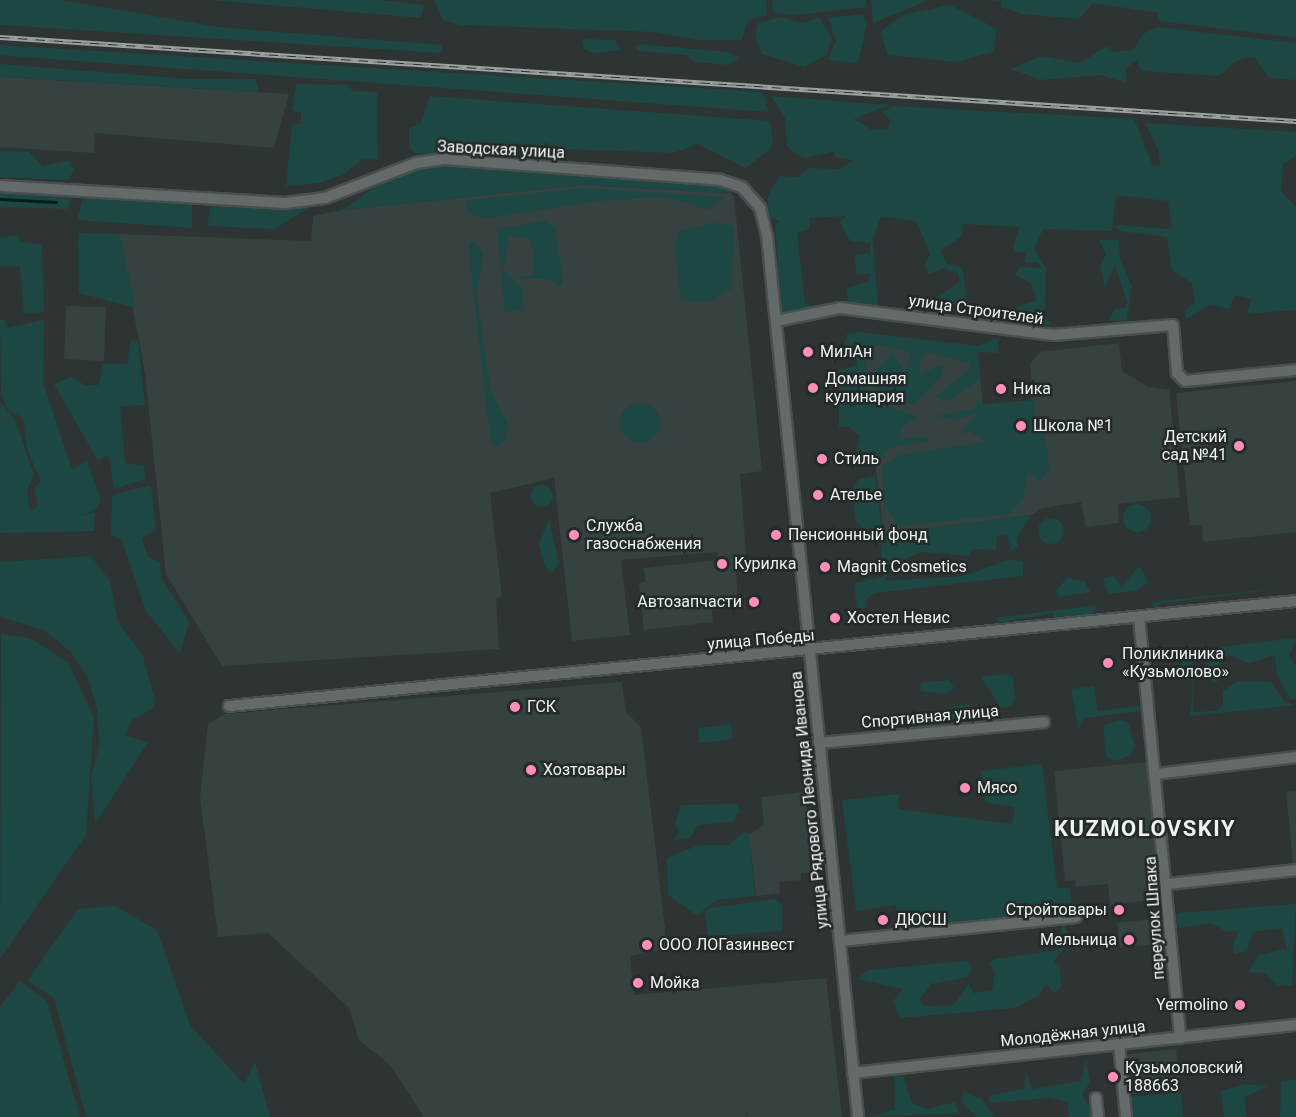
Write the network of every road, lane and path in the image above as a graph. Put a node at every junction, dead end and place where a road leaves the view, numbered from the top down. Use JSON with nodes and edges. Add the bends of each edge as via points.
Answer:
{"nodes":[{"id":1,"x":720,"y":180,"type":"joint"},
{"id":2,"x":0,"y":186,"type":"edge"},
{"id":3,"x":776,"y":321,"type":"junction"},
{"id":4,"x":1296,"y":370,"type":"edge"},
{"id":5,"x":1296,"y":601,"type":"edge"},
{"id":6,"x":1139,"y":617,"type":"junction"},
{"id":7,"x":810,"y":651,"type":"junction"},
{"id":8,"x":229,"y":706,"type":"dead end"},
{"id":9,"x":1044,"y":722,"type":"dead end"},
{"id":10,"x":819,"y":743,"type":"junction"},
{"id":11,"x":1296,"y":757,"type":"edge"},
{"id":12,"x":1156,"y":774,"type":"junction"},
{"id":13,"x":1296,"y":870,"type":"edge"},
{"id":14,"x":1169,"y":884,"type":"junction"},
{"id":15,"x":1076,"y":917,"type":"dead end"},
{"id":16,"x":840,"y":941,"type":"junction"},
{"id":17,"x":1296,"y":1025,"type":"edge"},
{"id":18,"x":1180,"y":1038,"type":"junction"},
{"id":19,"x":1119,"y":1044,"type":"junction"},
{"id":20,"x":853,"y":1073,"type":"junction"},
{"id":21,"x":1096,"y":1098,"type":"dead end"},
{"id":22,"x":858,"y":1117,"type":"edge"},
{"id":23,"x":1098,"y":1117,"type":"edge"},
{"id":24,"x":1126,"y":1117,"type":"edge"}],
"edges":[{"from":1,"to":2,"type":"street","name":"Заводская улица","via":[[443,159],[416,162],[325,198],[285,203]]},
{"from":1,"to":3,"type":"street","name":"улица Рядового Леонида Иванова","via":[[742,187],[760,208]]},
{"from":3,"to":4,"type":"street","name":"улица Строителей","via":[[840,309],[1053,335],[1173,325],[1177,373],[1185,381]]},
{"from":3,"to":7,"type":"street","name":"улица Рядового Леонида Иванова"},
{"from":5,"to":6,"type":"street","name":"улица Победы"},
{"from":6,"to":7,"type":"street","name":"улица Победы"},
{"from":6,"to":12,"type":"street","name":"переулок Шпака"},
{"from":7,"to":8,"type":"street","name":"улица Победы"},
{"from":7,"to":10,"type":"street","name":"улица Рядового Леонида Иванова"},
{"from":9,"to":10,"type":"street","name":"Спортивная улица"},
{"from":10,"to":16,"type":"street","name":"улица Рядового Леонида Иванова"},
{"from":11,"to":12,"type":"street"},
{"from":12,"to":14,"type":"street","name":"переулок Шпака"},
{"from":13,"to":14,"type":"street"},
{"from":14,"to":18,"type":"street","name":"переулок Шпака"},
{"from":15,"to":16,"type":"street"},
{"from":16,"to":20,"type":"street","name":"улица Рядового Леонида Иванова"},
{"from":17,"to":18,"type":"street","name":"Молодёжная улица"},
{"from":18,"to":19,"type":"street","name":"Молодёжная улица"},
{"from":19,"to":20,"type":"street","name":"Молодёжная улица"},
{"from":19,"to":24,"type":"street"},
{"from":20,"to":22,"type":"street","name":"улица Рядового Леонида Иванова"},
{"from":21,"to":23,"type":"street"}]}
